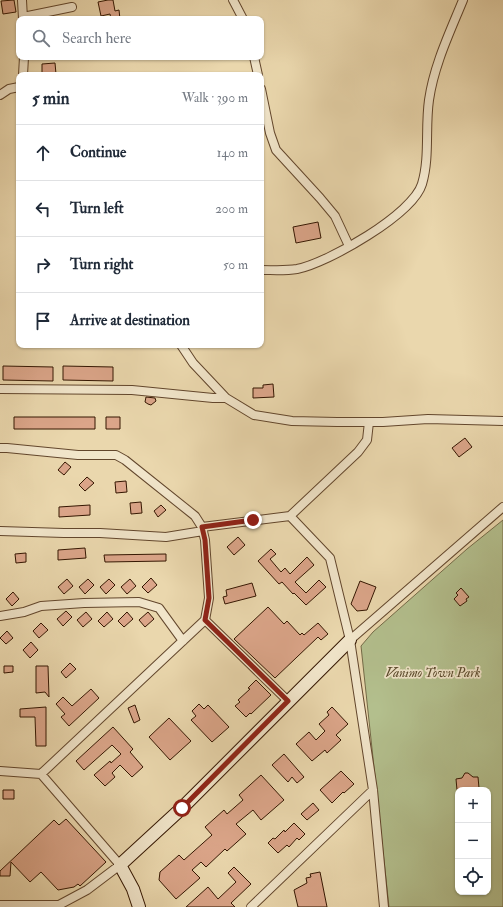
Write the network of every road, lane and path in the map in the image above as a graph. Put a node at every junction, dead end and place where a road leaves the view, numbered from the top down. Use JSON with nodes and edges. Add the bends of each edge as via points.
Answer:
{"nodes":[{"id":1,"x":22,"y":0,"type":"edge"},
{"id":2,"x":233,"y":0,"type":"edge"},
{"id":3,"x":463,"y":0,"type":"edge"},
{"id":4,"x":72,"y":7,"type":"dead end"},
{"id":5,"x":23,"y":16,"type":"edge"},
{"id":6,"x":32,"y":16,"type":"edge"},
{"id":7,"x":241,"y":16,"type":"edge"},
{"id":8,"x":24,"y":60,"type":"edge"},
{"id":9,"x":255,"y":60,"type":"edge"},
{"id":10,"x":23,"y":72,"type":"edge"},
{"id":11,"x":257,"y":72,"type":"edge"},
{"id":12,"x":16,"y":87,"type":"edge"},
{"id":13,"x":0,"y":95,"type":"edge"},
{"id":14,"x":264,"y":104,"type":"edge"},
{"id":15,"x":349,"y":246,"type":"junction"},
{"id":16,"x":264,"y":270,"type":"edge"},
{"id":17,"x":183,"y":348,"type":"edge"},
{"id":18,"x":0,"y":389,"type":"edge"},
{"id":19,"x":226,"y":398,"type":"junction"},
{"id":20,"x":503,"y":421,"type":"edge"},
{"id":21,"x":369,"y":422,"type":"junction"},
{"id":22,"x":0,"y":448,"type":"edge"},
{"id":23,"x":503,"y":507,"type":"edge"},
{"id":24,"x":290,"y":516,"type":"junction"},
{"id":25,"x":203,"y":529,"type":"junction"},
{"id":26,"x":0,"y":531,"type":"edge"},
{"id":27,"x":0,"y":616,"type":"edge"},
{"id":28,"x":205,"y":620,"type":"junction"},
{"id":29,"x":350,"y":640,"type":"junction"},
{"id":30,"x":183,"y":641,"type":"junction"},
{"id":31,"x":288,"y":701,"type":"junction"},
{"id":32,"x":0,"y":771,"type":"edge"},
{"id":33,"x":41,"y":774,"type":"junction"},
{"id":34,"x":373,"y":790,"type":"junction"},
{"id":35,"x":120,"y":865,"type":"junction"},
{"id":36,"x":0,"y":905,"type":"edge"},
{"id":37,"x":61,"y":906,"type":"edge"},
{"id":38,"x":139,"y":907,"type":"edge"},
{"id":39,"x":251,"y":907,"type":"edge"},
{"id":40,"x":384,"y":907,"type":"edge"}],
"edges":[{"from":1,"to":5,"type":"street"},
{"from":2,"to":7,"type":"street"},
{"from":3,"to":15,"type":"street","via":[[432,83],[422,185],[416,197],[399,212],[377,230]]},
{"from":4,"to":6,"type":"street"},
{"from":8,"to":10,"type":"street"},
{"from":9,"to":11,"type":"street"},
{"from":12,"to":13,"type":"street","via":[[9,88]]},
{"from":14,"to":15,"type":"street","via":[[276,150],[334,216]]},
{"from":15,"to":16,"type":"street","via":[[318,262],[297,269]]},
{"from":17,"to":19,"type":"street","via":[[193,363]]},
{"from":18,"to":19,"type":"street","via":[[132,390]]},
{"from":19,"to":21,"type":"street","via":[[254,415],[264,417]]},
{"from":20,"to":21,"type":"street","via":[[428,419]]},
{"from":21,"to":24,"type":"street","via":[[367,440],[358,452]]},
{"from":22,"to":25,"type":"street","via":[[78,455],[116,455],[195,516]]},
{"from":23,"to":29,"type":"street"},
{"from":24,"to":25,"type":"street"},
{"from":24,"to":29,"type":"street","via":[[330,558]]},
{"from":25,"to":26,"type":"street","via":[[166,537]]},
{"from":25,"to":28,"type":"street","via":[[209,598]]},
{"from":27,"to":30,"type":"street","via":[[41,606],[139,602],[159,608]]},
{"from":28,"to":30,"type":"street"},
{"from":28,"to":31,"type":"street"},
{"from":29,"to":31,"type":"street"},
{"from":29,"to":34,"type":"street"},
{"from":30,"to":33,"type":"street"},
{"from":31,"to":35,"type":"street","via":[[182,808]]},
{"from":32,"to":33,"type":"street"},
{"from":33,"to":35,"type":"street"},
{"from":34,"to":39,"type":"street"},
{"from":34,"to":40,"type":"street"},
{"from":35,"to":37,"type":"street"},
{"from":35,"to":38,"type":"street"},
{"from":36,"to":37,"type":"street"}]}
